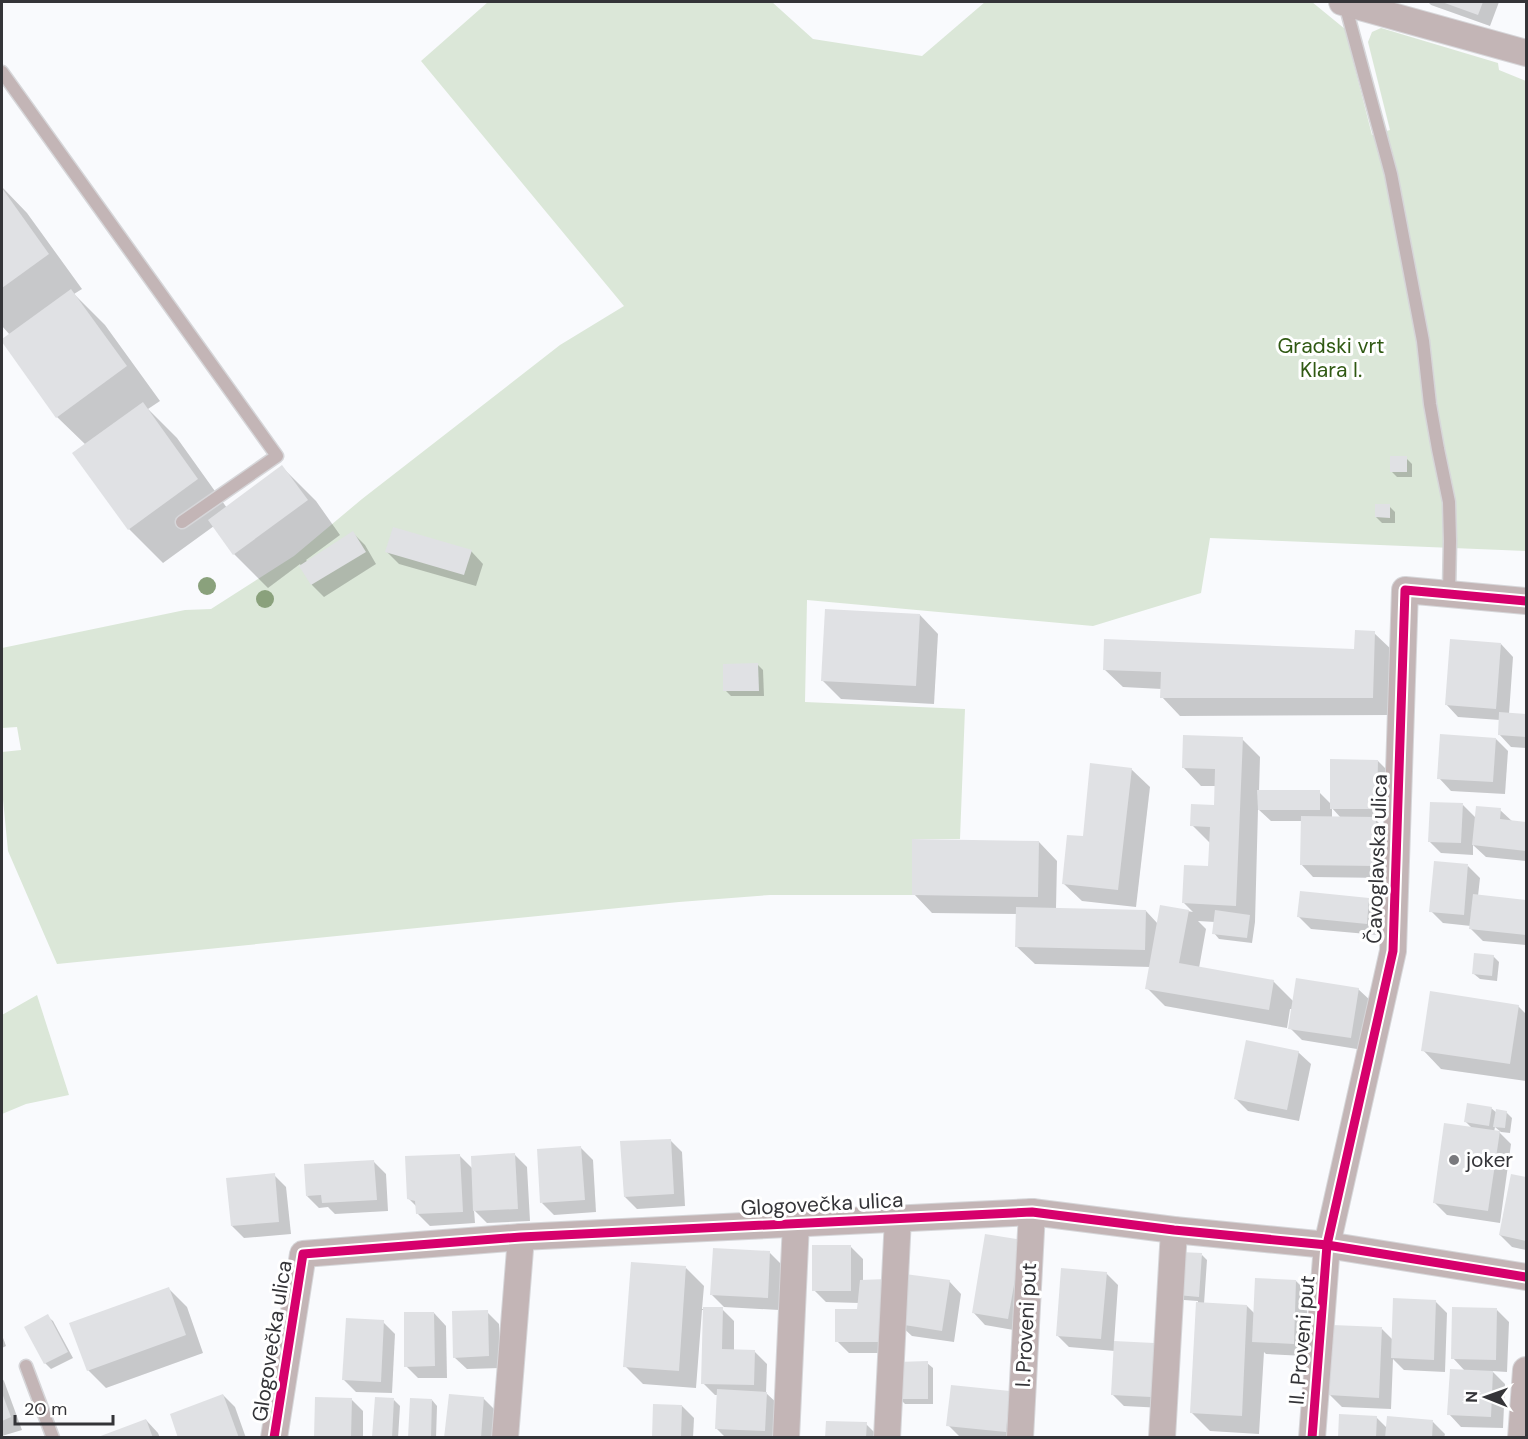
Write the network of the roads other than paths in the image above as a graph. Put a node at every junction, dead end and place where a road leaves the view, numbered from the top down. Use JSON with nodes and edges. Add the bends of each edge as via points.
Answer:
{"nodes":[{"id":1,"x":1343,"y":2,"type":"edge"},
{"id":2,"x":1527,"y":53,"type":"edge"},
{"id":3,"x":2,"y":72,"type":"edge"},
{"id":4,"x":182,"y":522,"type":"dead end"},
{"id":5,"x":1449,"y":593,"type":"junction"},
{"id":6,"x":1527,"y":601,"type":"edge"},
{"id":7,"x":1032,"y":1212,"type":"junction"},
{"id":8,"x":898,"y":1218,"type":"junction"},
{"id":9,"x":796,"y":1223,"type":"junction"},
{"id":10,"x":1174,"y":1230,"type":"junction"},
{"id":11,"x":521,"y":1237,"type":"junction"},
{"id":12,"x":1327,"y":1245,"type":"junction"},
{"id":13,"x":1527,"y":1276,"type":"edge"},
{"id":14,"x":26,"y":1366,"type":"dead end"},
{"id":15,"x":1527,"y":1370,"type":"edge"},
{"id":16,"x":53,"y":1437,"type":"edge"},
{"id":17,"x":274,"y":1437,"type":"edge"},
{"id":18,"x":505,"y":1437,"type":"edge"},
{"id":19,"x":786,"y":1437,"type":"edge"},
{"id":20,"x":887,"y":1437,"type":"edge"},
{"id":21,"x":1020,"y":1437,"type":"edge"},
{"id":22,"x":1162,"y":1437,"type":"edge"},
{"id":23,"x":1312,"y":1437,"type":"edge"},
{"id":24,"x":1521,"y":1437,"type":"edge"}],
"edges":[{"from":1,"to":2,"type":"street"},
{"from":1,"to":5,"type":"lane","via":[[1391,174],[1423,341],[1430,404],[1449,502]]},
{"from":3,"to":4,"type":"lane","via":[[277,456]]},
{"from":5,"to":6,"type":"street","name":"Čavoglavska ulica"},
{"from":5,"to":12,"type":"street","name":"Čavoglavska ulica","via":[[1405,590],[1393,951]]},
{"from":7,"to":8,"type":"street","name":"Glogovečka ulica"},
{"from":7,"to":10,"type":"street","name":"Glogovečka ulica"},
{"from":7,"to":21,"type":"street","name":"I. Proveni put"},
{"from":8,"to":9,"type":"street","name":"Glogovečka ulica"},
{"from":8,"to":20,"type":"street","name":"Glogovečka ulica"},
{"from":9,"to":11,"type":"street","name":"Glogovečka ulica"},
{"from":9,"to":19,"type":"street"},
{"from":10,"to":12,"type":"street","name":"Glogovečka ulica"},
{"from":10,"to":22,"type":"street"},
{"from":11,"to":17,"type":"street","name":"Glogovečka ulica","via":[[303,1254]]},
{"from":11,"to":18,"type":"street"},
{"from":12,"to":13,"type":"street","name":"Glogovečka ulica"},
{"from":12,"to":23,"type":"street","name":"II. Proveni put"},
{"from":14,"to":16,"type":"lane"},
{"from":15,"to":24,"type":"street"}]}
